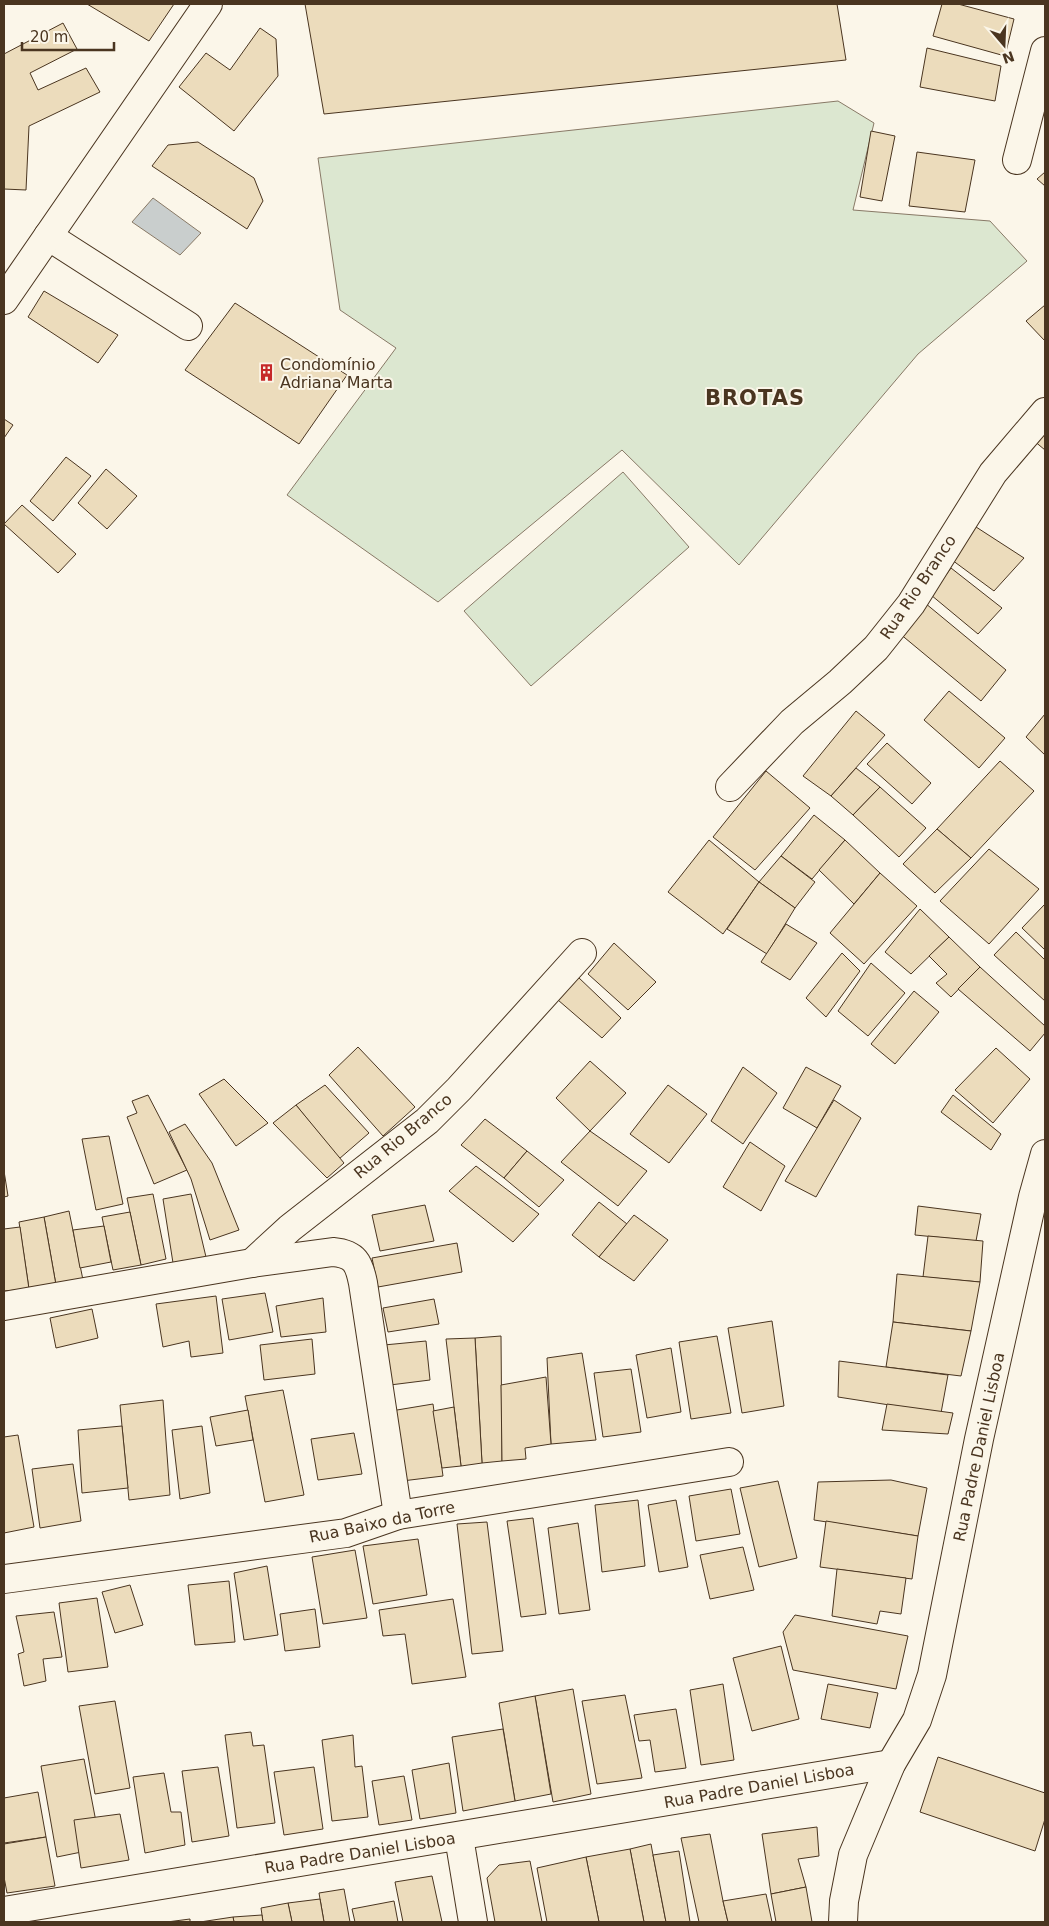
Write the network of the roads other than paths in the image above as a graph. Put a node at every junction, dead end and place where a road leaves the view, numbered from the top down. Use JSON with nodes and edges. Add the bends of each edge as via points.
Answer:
{"nodes":[{"id":1,"x":208,"y":4,"type":"edge"},
{"id":2,"x":1045,"y":51,"type":"edge"},
{"id":3,"x":1017,"y":160,"type":"dead end"},
{"id":4,"x":48,"y":236,"type":"junction"},
{"id":5,"x":4,"y":300,"type":"edge"},
{"id":6,"x":188,"y":326,"type":"dead end"},
{"id":7,"x":1045,"y":412,"type":"edge"},
{"id":8,"x":730,"y":787,"type":"dead end"},
{"id":9,"x":582,"y":953,"type":"dead end"},
{"id":10,"x":1045,"y":1154,"type":"edge"},
{"id":11,"x":252,"y":1263,"type":"junction"},
{"id":12,"x":4,"y":1306,"type":"edge"},
{"id":13,"x":728,"y":1462,"type":"dead end"},
{"id":14,"x":398,"y":1515,"type":"junction"},
{"id":15,"x":4,"y":1579,"type":"edge"},
{"id":16,"x":891,"y":1764,"type":"junction"},
{"id":17,"x":459,"y":1837,"type":"junction"},
{"id":18,"x":4,"y":1911,"type":"edge"},
{"id":19,"x":473,"y":1922,"type":"edge"},
{"id":20,"x":843,"y":1922,"type":"edge"}],
"edges":[{"from":1,"to":4,"type":"street"},
{"from":2,"to":3,"type":"street"},
{"from":4,"to":5,"type":"street"},
{"from":4,"to":6,"type":"street"},
{"from":7,"to":8,"type":"street","name":"Rua Rio Branco","via":[[993,473],[911,604],[876,648],[792,722]]},
{"from":9,"to":11,"type":"street","name":"Rua Rio Branco","via":[[427,1121],[290,1228]]},
{"from":10,"to":16,"type":"street","name":"Rua Padre Daniel Lisboa","via":[[979,1440],[932,1675],[917,1720]]},
{"from":11,"to":12,"type":"street"},
{"from":11,"to":14,"type":"street","via":[[334,1252],[347,1254],[356,1261],[363,1283]]},
{"from":13,"to":14,"type":"street","name":"Rua Baixo da Torre"},
{"from":14,"to":15,"type":"street","name":"Rua Baixo da Torre","via":[[346,1533]]},
{"from":16,"to":17,"type":"street","name":"Rua Padre Daniel Lisboa"},
{"from":16,"to":20,"type":"street","via":[[853,1855]]},
{"from":17,"to":18,"type":"street","name":"Rua Padre Daniel Lisboa"},
{"from":17,"to":19,"type":"street"}]}
